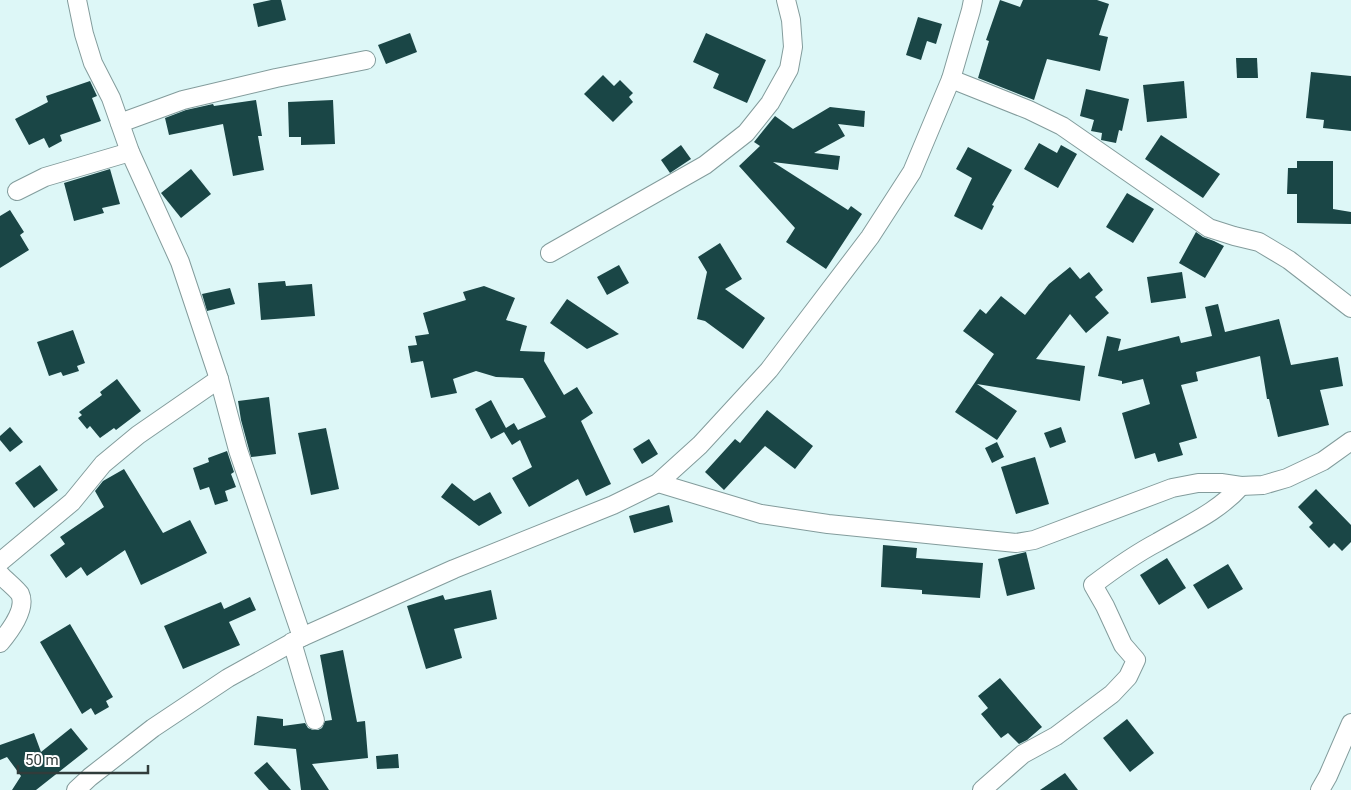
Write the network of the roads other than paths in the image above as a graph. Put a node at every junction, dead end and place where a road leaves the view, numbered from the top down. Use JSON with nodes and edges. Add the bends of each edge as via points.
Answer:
{"nodes":[{"id":1,"x":77,"y":0,"type":"edge"},
{"id":2,"x":786,"y":0,"type":"edge"},
{"id":3,"x":973,"y":0,"type":"edge"},
{"id":4,"x":366,"y":60,"type":"dead end"},
{"id":5,"x":951,"y":79,"type":"junction"},
{"id":6,"x":120,"y":123,"type":"junction"},
{"id":7,"x":130,"y":152,"type":"junction"},
{"id":8,"x":17,"y":192,"type":"dead end"},
{"id":9,"x":550,"y":253,"type":"dead end"},
{"id":10,"x":1351,"y":308,"type":"edge"},
{"id":11,"x":219,"y":379,"type":"junction"},
{"id":12,"x":1351,"y":441,"type":"edge"},
{"id":13,"x":658,"y":483,"type":"junction"},
{"id":14,"x":1241,"y":486,"type":"junction"},
{"id":15,"x":0,"y":562,"type":"edge"},
{"id":16,"x":0,"y":574,"type":"edge"},
{"id":17,"x":297,"y":640,"type":"junction"},
{"id":18,"x":0,"y":643,"type":"edge"},
{"id":19,"x":315,"y":720,"type":"dead end"},
{"id":20,"x":1351,"y":723,"type":"edge"},
{"id":21,"x":76,"y":790,"type":"edge"},
{"id":22,"x":982,"y":790,"type":"edge"},
{"id":23,"x":1320,"y":790,"type":"edge"}],
"edges":[{"from":1,"to":6,"type":"street","via":[[93,63]]},
{"from":2,"to":9,"type":"street","via":[[793,47],[789,69],[770,103],[746,133],[705,165]]},
{"from":3,"to":5,"type":"street"},
{"from":4,"to":6,"type":"street","via":[[184,100]]},
{"from":5,"to":10,"type":"street","via":[[1062,126],[1209,228],[1259,242],[1289,260]]},
{"from":5,"to":13,"type":"street","via":[[912,172],[870,237],[769,370],[700,445]]},
{"from":6,"to":7,"type":"street"},
{"from":7,"to":8,"type":"street","via":[[45,177]]},
{"from":7,"to":11,"type":"street","via":[[180,262]]},
{"from":11,"to":15,"type":"street","via":[[138,435],[103,464],[72,502]]},
{"from":11,"to":17,"type":"street"},
{"from":12,"to":14,"type":"street","via":[[1323,461],[1287,478],[1263,485]]},
{"from":13,"to":14,"type":"street","via":[[761,514],[1016,543],[1034,540],[1172,488],[1198,483]]},
{"from":13,"to":17,"type":"street"},
{"from":14,"to":22,"type":"street","via":[[1209,514],[1156,542],[1093,585],[1122,644],[1136,660],[1128,677],[1085,716],[1023,754]]},
{"from":16,"to":18,"type":"street","via":[[20,594],[21,608]]},
{"from":17,"to":19,"type":"street"},
{"from":17,"to":21,"type":"street","via":[[228,678],[153,728]]},
{"from":20,"to":23,"type":"street"}]}
